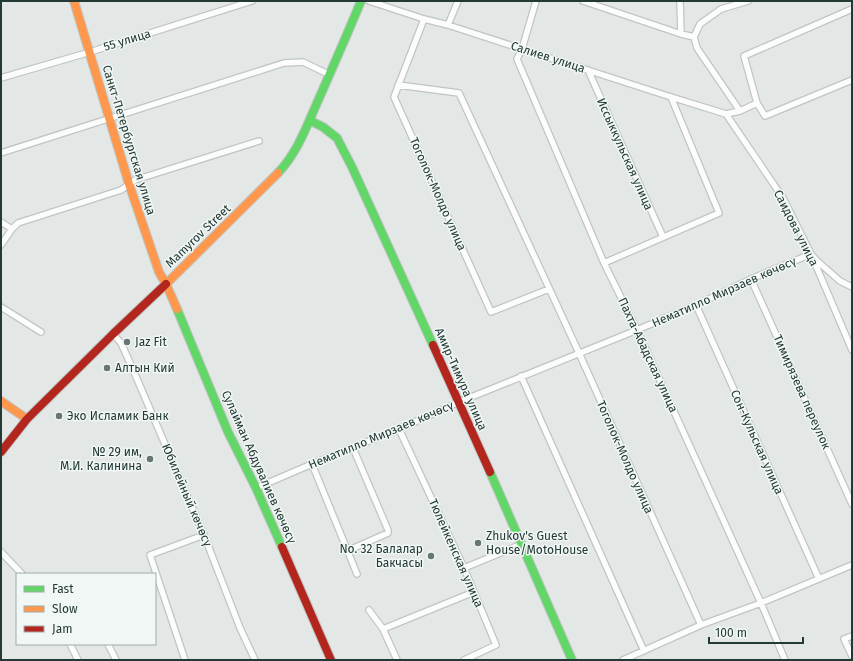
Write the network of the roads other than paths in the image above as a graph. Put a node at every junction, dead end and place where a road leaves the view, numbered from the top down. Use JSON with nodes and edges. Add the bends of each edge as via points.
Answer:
{"nodes":[{"id":1,"x":74,"y":1,"type":"edge"},
{"id":2,"x":252,"y":1,"type":"edge"},
{"id":3,"x":360,"y":1,"type":"edge"},
{"id":4,"x":369,"y":1,"type":"edge"},
{"id":5,"x":458,"y":1,"type":"edge"},
{"id":6,"x":536,"y":1,"type":"edge"},
{"id":7,"x":583,"y":1,"type":"edge"},
{"id":8,"x":680,"y":1,"type":"edge"},
{"id":9,"x":746,"y":1,"type":"edge"},
{"id":10,"x":852,"y":9,"type":"edge"},
{"id":11,"x":424,"y":19,"type":"junction"},
{"id":12,"x":448,"y":25,"type":"junction"},
{"id":13,"x":681,"y":34,"type":"junction"},
{"id":14,"x":694,"y":37,"type":"junction"},
{"id":15,"x":522,"y":49,"type":"junction"},
{"id":16,"x":90,"y":52,"type":"junction"},
{"id":17,"x":588,"y":70,"type":"junction"},
{"id":18,"x":330,"y":75,"type":"junction"},
{"id":19,"x":1,"y":78,"type":"edge"},
{"id":20,"x":852,"y":80,"type":"edge"},
{"id":21,"x":398,"y":85,"type":"junction"},
{"id":22,"x":671,"y":97,"type":"junction"},
{"id":23,"x":757,"y":103,"type":"junction"},
{"id":24,"x":740,"y":111,"type":"junction"},
{"id":25,"x":726,"y":114,"type":"junction"},
{"id":26,"x":109,"y":119,"type":"junction"},
{"id":27,"x":311,"y":121,"type":"junction"},
{"id":28,"x":259,"y":141,"type":"dead end"},
{"id":29,"x":1,"y":153,"type":"edge"},
{"id":30,"x":129,"y":184,"type":"junction"},
{"id":31,"x":1,"y":222,"type":"edge"},
{"id":32,"x":12,"y":229,"type":"junction"},
{"id":33,"x":663,"y":237,"type":"junction"},
{"id":34,"x":1,"y":245,"type":"edge"},
{"id":35,"x":811,"y":254,"type":"junction"},
{"id":36,"x":604,"y":263,"type":"junction"},
{"id":37,"x":751,"y":279,"type":"junction"},
{"id":38,"x":166,"y":284,"type":"junction"},
{"id":39,"x":852,"y":287,"type":"edge"},
{"id":40,"x":549,"y":289,"type":"junction"},
{"id":41,"x":696,"y":305,"type":"junction"},
{"id":42,"x":1,"y":307,"type":"edge"},
{"id":43,"x":637,"y":330,"type":"junction"},
{"id":44,"x":41,"y":332,"type":"dead end"},
{"id":45,"x":113,"y":334,"type":"junction"},
{"id":46,"x":852,"y":350,"type":"edge"},
{"id":47,"x":579,"y":353,"type":"junction"},
{"id":48,"x":521,"y":376,"type":"junction"},
{"id":49,"x":1,"y":401,"type":"edge"},
{"id":50,"x":460,"y":402,"type":"junction"},
{"id":51,"x":27,"y":420,"type":"junction"},
{"id":52,"x":399,"y":429,"type":"junction"},
{"id":53,"x":353,"y":448,"type":"junction"},
{"id":54,"x":1,"y":452,"type":"edge"},
{"id":55,"x":312,"y":464,"type":"junction"},
{"id":56,"x":256,"y":488,"type":"junction"},
{"id":57,"x":852,"y":504,"type":"edge"},
{"id":58,"x":204,"y":535,"type":"junction"},
{"id":59,"x":522,"y":544,"type":"junction"},
{"id":60,"x":347,"y":551,"type":"junction"},
{"id":61,"x":1,"y":552,"type":"edge"},
{"id":62,"x":852,"y":565,"type":"edge"},
{"id":63,"x":464,"y":568,"type":"junction"},
{"id":64,"x":21,"y":573,"type":"edge"},
{"id":65,"x":357,"y":574,"type":"dead end"},
{"id":66,"x":819,"y":579,"type":"junction"},
{"id":67,"x":474,"y":592,"type":"junction"},
{"id":68,"x":761,"y":603,"type":"junction"},
{"id":69,"x":369,"y":610,"type":"dead end"},
{"id":70,"x":701,"y":625,"type":"junction"},
{"id":71,"x":383,"y":629,"type":"junction"},
{"id":72,"x":852,"y":636,"type":"edge"},
{"id":73,"x":70,"y":645,"type":"edge"},
{"id":74,"x":108,"y":645,"type":"edge"},
{"id":75,"x":644,"y":650,"type":"junction"},
{"id":76,"x":852,"y":656,"type":"edge"},
{"id":77,"x":78,"y":660,"type":"edge"},
{"id":78,"x":116,"y":660,"type":"edge"},
{"id":79,"x":185,"y":660,"type":"edge"},
{"id":80,"x":255,"y":660,"type":"edge"},
{"id":81,"x":331,"y":660,"type":"edge"},
{"id":82,"x":397,"y":660,"type":"edge"},
{"id":83,"x":464,"y":660,"type":"edge"},
{"id":84,"x":572,"y":660,"type":"edge"},
{"id":85,"x":623,"y":660,"type":"edge"},
{"id":86,"x":785,"y":660,"type":"edge"}],
"edges":[{"from":1,"to":16,"type":"main road","name":"Санкт-Петербургская улица"},
{"from":2,"to":16,"type":"street","name":"55 улица"},
{"from":3,"to":18,"type":"main road","name":"Mamyrov Street"},
{"from":4,"to":11,"type":"street","name":"Салиев улица"},
{"from":5,"to":12,"type":"street"},
{"from":6,"to":15,"type":"street","name":"Пахта-Абадская улица"},
{"from":7,"to":13,"type":"street"},
{"from":8,"to":13,"type":"street"},
{"from":9,"to":14,"type":"street","via":[[721,10],[700,24]]},
{"from":10,"to":23,"type":"street","via":[[744,56]]},
{"from":11,"to":12,"type":"street","name":"Салиев улица"},
{"from":11,"to":21,"type":"street","name":"Тоголок-Молдо улица"},
{"from":12,"to":15,"type":"street","name":"Салиев улица"},
{"from":13,"to":14,"type":"street"},
{"from":14,"to":24,"type":"street","via":[[697,48]]},
{"from":15,"to":17,"type":"street","name":"Салиев улица"},
{"from":15,"to":36,"type":"street","name":"Пахта-Абадская улица","via":[[517,59]]},
{"from":16,"to":19,"type":"street","name":"55 улица"},
{"from":16,"to":26,"type":"main road","name":"Санкт-Петербургская улица"},
{"from":17,"to":22,"type":"street","name":"Салиев улица"},
{"from":17,"to":33,"type":"street","name":"Иссыккульская улица"},
{"from":18,"to":26,"type":"street","via":[[303,62],[284,63]]},
{"from":18,"to":27,"type":"main road","name":"Mamyrov Street"},
{"from":20,"to":23,"type":"street","via":[[765,116]]},
{"from":21,"to":40,"type":"street","name":"Тоголок-Молдо улица","via":[[460,93]]},
{"from":21,"to":40,"type":"street","name":"Тоголок-Молдо улица","via":[[394,97],[491,312]]},
{"from":22,"to":25,"type":"street","name":"Салиев улица"},
{"from":22,"to":33,"type":"street","via":[[719,213]]},
{"from":23,"to":24,"type":"street"},
{"from":24,"to":25,"type":"street"},
{"from":25,"to":35,"type":"street","name":"Саидова улица","via":[[783,198]]},
{"from":26,"to":29,"type":"street"},
{"from":26,"to":30,"type":"main road","name":"Санкт-Петербургская улица"},
{"from":27,"to":38,"type":"main road","name":"Mamyrov Street","via":[[281,170]]},
{"from":27,"to":50,"type":"main road","name":"Амир-Тимура улица","via":[[337,138]]},
{"from":28,"to":30,"type":"street"},
{"from":30,"to":32,"type":"street","via":[[121,190],[18,223]]},
{"from":30,"to":38,"type":"main road","name":"Санкт-Петербургская улица","via":[[159,272]]},
{"from":31,"to":32,"type":"street"},
{"from":32,"to":34,"type":"street"},
{"from":33,"to":36,"type":"street"},
{"from":35,"to":37,"type":"street","name":"Нематилло Мирзаев көчөсү"},
{"from":35,"to":39,"type":"street","name":"Нематилло Мирзаев көчөсү","via":[[840,281]]},
{"from":35,"to":46,"type":"street","name":"Саидова улица"},
{"from":36,"to":43,"type":"street","name":"Пахта-Абадская улица"},
{"from":37,"to":41,"type":"street","name":"Нематилло Мирзаев көчөсү"},
{"from":37,"to":57,"type":"street","name":"Тимирязева переулок"},
{"from":38,"to":45,"type":"main road","name":"Mamyrov Street"},
{"from":38,"to":56,"type":"main road","name":"Сулайман Абдувалиев көчөсү","via":[[228,432]]},
{"from":40,"to":47,"type":"street","name":"Тоголок-Молдо улица"},
{"from":41,"to":43,"type":"street","name":"Нематилло Мирзаев көчөсү"},
{"from":41,"to":66,"type":"street","name":"Сон-Кульская улица"},
{"from":42,"to":44,"type":"street"},
{"from":43,"to":47,"type":"street","name":"Нематилло Мирзаев көчөсү"},
{"from":43,"to":68,"type":"street","name":"Пахта-Абадская улица"},
{"from":45,"to":51,"type":"main road","name":"Mamyrov Street"},
{"from":45,"to":58,"type":"street","name":"Юбилейный көчөсү","via":[[121,343],[131,365]]},
{"from":47,"to":48,"type":"street","name":"Нематилло Мирзаев көчөсү"},
{"from":47,"to":70,"type":"street","name":"Тоголок-Молдо улица"},
{"from":48,"to":50,"type":"street","name":"Нематилло Мирзаев көчөсү"},
{"from":48,"to":75,"type":"street"},
{"from":49,"to":51,"type":"main road"},
{"from":50,"to":52,"type":"street","name":"Нематилло Мирзаев көчөсү"},
{"from":50,"to":59,"type":"main road","name":"Амир-Тимура улица"},
{"from":51,"to":54,"type":"main road","name":"Mamyrov Street"},
{"from":52,"to":53,"type":"street","name":"Нематилло Мирзаев көчөсү"},
{"from":52,"to":63,"type":"street","name":"Тюлейкенская улица"},
{"from":53,"to":55,"type":"street","name":"Нематилло Мирзаев көчөсү"},
{"from":53,"to":60,"type":"street","via":[[388,533]]},
{"from":55,"to":56,"type":"street","name":"Нематилло Мирзаев көчөсү"},
{"from":55,"to":60,"type":"street"},
{"from":56,"to":81,"type":"main road","name":"Сулайман Абдувалиев көчөсү"},
{"from":58,"to":79,"type":"street","via":[[150,555]]},
{"from":58,"to":80,"type":"street","name":"Юбилейный көчөсү"},
{"from":59,"to":63,"type":"street"},
{"from":59,"to":84,"type":"main road","name":"Амир-Тимура улица"},
{"from":60,"to":65,"type":"street"},
{"from":61,"to":64,"type":"street"},
{"from":62,"to":66,"type":"street"},
{"from":63,"to":67,"type":"street","name":"Тюлейкенская улица"},
{"from":66,"to":68,"type":"street"},
{"from":67,"to":71,"type":"street"},
{"from":67,"to":83,"type":"street","name":"Тюлейкенская улица","via":[[496,645]]},
{"from":68,"to":70,"type":"street"},
{"from":68,"to":86,"type":"street","name":"Пахта-Абадская улица"},
{"from":69,"to":71,"type":"street"},
{"from":70,"to":75,"type":"street"},
{"from":71,"to":82,"type":"street"},
{"from":72,"to":76,"type":"street","via":[[844,639]]},
{"from":73,"to":77,"type":"street"},
{"from":74,"to":78,"type":"street"},
{"from":75,"to":85,"type":"street"}]}
